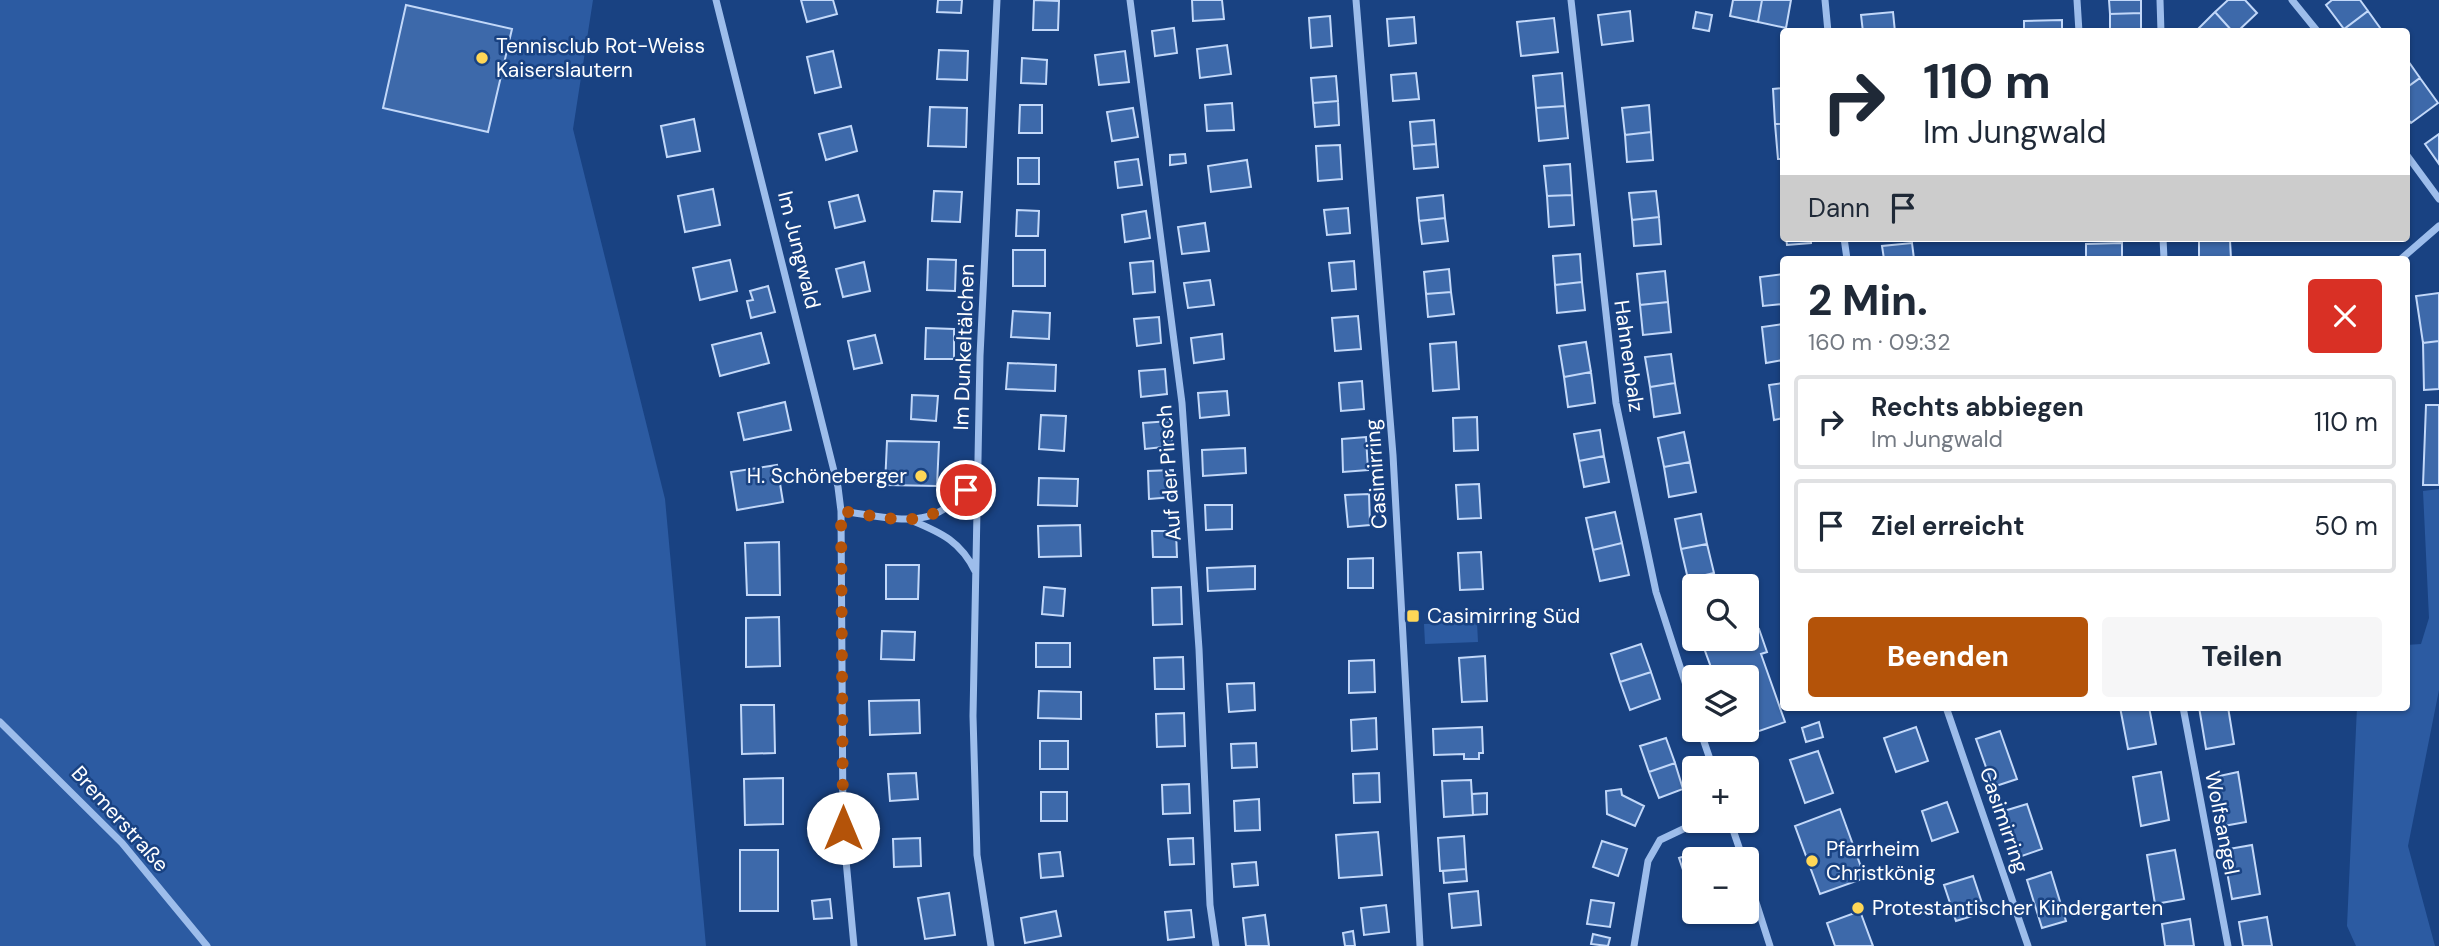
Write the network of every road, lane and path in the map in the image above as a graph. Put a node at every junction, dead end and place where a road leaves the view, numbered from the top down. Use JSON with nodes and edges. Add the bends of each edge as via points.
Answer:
{"nodes":[{"id":1,"x":716,"y":0,"type":"edge"},
{"id":2,"x":997,"y":0,"type":"edge"},
{"id":3,"x":1130,"y":0,"type":"edge"},
{"id":4,"x":1356,"y":0,"type":"edge"},
{"id":5,"x":1571,"y":0,"type":"edge"},
{"id":6,"x":1825,"y":0,"type":"edge"},
{"id":7,"x":2077,"y":0,"type":"edge"},
{"id":8,"x":2160,"y":0,"type":"edge"},
{"id":9,"x":2292,"y":0,"type":"edge"},
{"id":10,"x":1828,"y":28,"type":"edge"},
{"id":11,"x":2079,"y":28,"type":"edge"},
{"id":12,"x":2161,"y":28,"type":"edge"},
{"id":13,"x":2315,"y":28,"type":"edge"},
{"id":14,"x":2410,"y":159,"type":"edge"},
{"id":15,"x":2439,"y":199,"type":"edge"},
{"id":16,"x":2439,"y":226,"type":"edge"},
{"id":17,"x":2403,"y":256,"type":"edge"},
{"id":18,"x":977,"y":466,"type":"junction"},
{"id":19,"x":841,"y":511,"type":"junction"},
{"id":20,"x":912,"y":521,"type":"junction"},
{"id":21,"x":976,"y":573,"type":"junction"},
{"id":22,"x":1682,"y":673,"type":"edge"},
{"id":23,"x":1947,"y":711,"type":"edge"},
{"id":24,"x":2184,"y":711,"type":"edge"},
{"id":25,"x":0,"y":722,"type":"edge"},
{"id":26,"x":1682,"y":830,"type":"edge"},
{"id":27,"x":1759,"y":912,"type":"edge"},
{"id":28,"x":207,"y":946,"type":"edge"},
{"id":29,"x":854,"y":946,"type":"edge"},
{"id":30,"x":991,"y":946,"type":"edge"},
{"id":31,"x":1216,"y":946,"type":"edge"},
{"id":32,"x":1420,"y":946,"type":"edge"},
{"id":33,"x":1633,"y":946,"type":"edge"},
{"id":34,"x":1770,"y":946,"type":"edge"},
{"id":35,"x":2028,"y":946,"type":"edge"},
{"id":36,"x":2228,"y":946,"type":"edge"}],
"edges":[{"from":1,"to":19,"type":"street","name":"Im Jungwald","via":[[794,304]]},
{"from":2,"to":18,"type":"street","name":"Im Dunkeltälchen"},
{"from":3,"to":31,"type":"street","name":"Auf der Pirsch","via":[[1182,403]]},
{"from":4,"to":32,"type":"street","name":"Casimirring","via":[[1392,441]]},
{"from":5,"to":22,"type":"street","name":"Hahnenbalz","via":[[1616,403],[1656,592]]},
{"from":6,"to":10,"type":"street"},
{"from":7,"to":11,"type":"street"},
{"from":8,"to":12,"type":"street"},
{"from":9,"to":13,"type":"street"},
{"from":14,"to":15,"type":"street"},
{"from":16,"to":17,"type":"street"},
{"from":18,"to":20,"type":"street","via":[[966,490],[953,503]]},
{"from":18,"to":21,"type":"street","name":"Im Dunkeltälchen"},
{"from":19,"to":20,"type":"street"},
{"from":19,"to":29,"type":"street","name":"Im Jungwald","via":[[843,828]]},
{"from":20,"to":21,"type":"street","via":[[950,538]]},
{"from":21,"to":30,"type":"street","name":"Im Dunkeltälchen","via":[[973,716],[977,855]]},
{"from":23,"to":35,"type":"street","name":"Casimirring"},
{"from":24,"to":36,"type":"street","name":"Wolfsangel"},
{"from":25,"to":28,"type":"street","name":"Bremerstraße","via":[[114,834]]},
{"from":26,"to":33,"type":"street","via":[[1660,840],[1648,861]]},
{"from":27,"to":34,"type":"street"}]}
